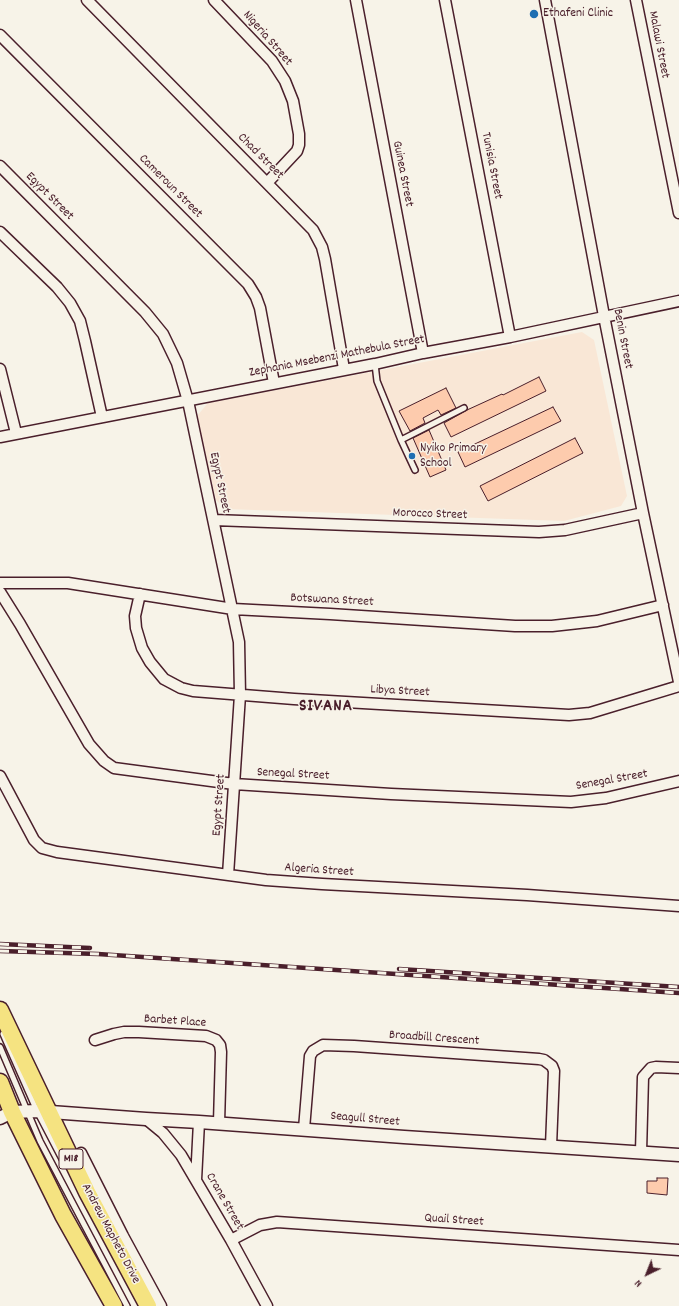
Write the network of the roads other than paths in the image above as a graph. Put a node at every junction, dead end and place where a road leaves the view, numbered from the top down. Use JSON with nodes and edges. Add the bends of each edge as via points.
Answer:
{"nodes":[{"id":1,"x":87,"y":0,"type":"edge"},
{"id":2,"x":214,"y":0,"type":"edge"},
{"id":3,"x":356,"y":0,"type":"edge"},
{"id":4,"x":445,"y":0,"type":"edge"},
{"id":5,"x":545,"y":0,"type":"edge"},
{"id":6,"x":636,"y":0,"type":"edge"},
{"id":7,"x":0,"y":35,"type":"edge"},
{"id":8,"x":0,"y":166,"type":"edge"},
{"id":9,"x":267,"y":183,"type":"junction"},
{"id":10,"x":679,"y":213,"type":"edge"},
{"id":11,"x":0,"y":232,"type":"edge"},
{"id":12,"x":679,"y":300,"type":"edge"},
{"id":13,"x":604,"y":316,"type":"junction"},
{"id":14,"x":510,"y":337,"type":"junction"},
{"id":15,"x":423,"y":353,"type":"junction"},
{"id":16,"x":375,"y":364,"type":"junction"},
{"id":17,"x":0,"y":369,"type":"edge"},
{"id":18,"x":344,"y":369,"type":"junction"},
{"id":19,"x":274,"y":383,"type":"junction"},
{"id":20,"x":188,"y":401,"type":"junction"},
{"id":21,"x":464,"y":408,"type":"dead end"},
{"id":22,"x":102,"y":417,"type":"junction"},
{"id":23,"x":16,"y":433,"type":"junction"},
{"id":24,"x":0,"y":437,"type":"edge"},
{"id":25,"x":401,"y":440,"type":"junction"},
{"id":26,"x":415,"y":470,"type":"dead end"},
{"id":27,"x":643,"y":513,"type":"junction"},
{"id":28,"x":214,"y":520,"type":"junction"},
{"id":29,"x":0,"y":583,"type":"edge"},
{"id":30,"x":0,"y":592,"type":"edge"},
{"id":31,"x":140,"y":594,"type":"junction"},
{"id":32,"x":663,"y":605,"type":"junction"},
{"id":33,"x":233,"y":609,"type":"junction"},
{"id":34,"x":675,"y":640,"type":"edge"},
{"id":35,"x":679,"y":682,"type":"edge"},
{"id":36,"x":679,"y":686,"type":"edge"},
{"id":37,"x":240,"y":695,"type":"junction"},
{"id":38,"x":0,"y":776,"type":"edge"},
{"id":39,"x":679,"y":781,"type":"edge"},
{"id":40,"x":234,"y":784,"type":"junction"},
{"id":41,"x":228,"y":875,"type":"junction"},
{"id":42,"x":679,"y":906,"type":"edge"},
{"id":43,"x":0,"y":1010,"type":"edge"},
{"id":44,"x":0,"y":1028,"type":"edge"},
{"id":45,"x":95,"y":1040,"type":"dead end"},
{"id":46,"x":0,"y":1047,"type":"edge"},
{"id":47,"x":679,"y":1068,"type":"edge"},
{"id":48,"x":0,"y":1082,"type":"edge"},
{"id":49,"x":25,"y":1113,"type":"edge"},
{"id":50,"x":146,"y":1120,"type":"junction"},
{"id":51,"x":199,"y":1122,"type":"junction"},
{"id":52,"x":219,"y":1123,"type":"junction"},
{"id":53,"x":304,"y":1129,"type":"junction"},
{"id":54,"x":551,"y":1146,"type":"junction"},
{"id":55,"x":641,"y":1152,"type":"junction"},
{"id":56,"x":81,"y":1153,"type":"dead end"},
{"id":57,"x":679,"y":1155,"type":"edge"},
{"id":58,"x":67,"y":1167,"type":"dead end"},
{"id":59,"x":196,"y":1180,"type":"junction"},
{"id":60,"x":231,"y":1240,"type":"junction"},
{"id":61,"x":679,"y":1250,"type":"edge"},
{"id":62,"x":114,"y":1306,"type":"edge"},
{"id":63,"x":127,"y":1306,"type":"edge"},
{"id":64,"x":148,"y":1306,"type":"edge"},
{"id":65,"x":161,"y":1306,"type":"edge"},
{"id":66,"x":268,"y":1306,"type":"edge"}],
"edges":[{"from":1,"to":9,"type":"street","name":"Chad Street"},
{"from":2,"to":9,"type":"street","name":"Nigeria Street","via":[[272,61],[285,81],[293,101],[299,134],[297,151]]},
{"from":3,"to":15,"type":"street","name":"Guinea Street"},
{"from":4,"to":14,"type":"street","name":"Tunisia Street"},
{"from":5,"to":13,"type":"street","name":"Benin Street"},
{"from":6,"to":10,"type":"street","name":"Malawi Street"},
{"from":7,"to":19,"type":"street","name":"Cameroun Street","via":[[248,284],[260,308]]},
{"from":8,"to":20,"type":"street","name":"Egypt Street","via":[[154,323],[170,346]]},
{"from":9,"to":18,"type":"street","name":"Chad Street","via":[[306,222],[322,247]]},
{"from":11,"to":22,"type":"street","via":[[57,287],[80,321]]},
{"from":12,"to":13,"type":"street","name":"Zephania Msebenzi Mathebula Street"},
{"from":13,"to":14,"type":"street","name":"Zephania Msebenzi Mathebula Street"},
{"from":13,"to":27,"type":"street","name":"Benin Street"},
{"from":14,"to":15,"type":"street","name":"Zephania Msebenzi Mathebula Street"},
{"from":15,"to":16,"type":"street","name":"Zephania Msebenzi Mathebula Street"},
{"from":16,"to":18,"type":"street","name":"Zephania Msebenzi Mathebula Street"},
{"from":16,"to":25,"type":"lane","via":[[377,381]]},
{"from":17,"to":23,"type":"street"},
{"from":18,"to":19,"type":"street","name":"Zephania Msebenzi Mathebula Street"},
{"from":19,"to":20,"type":"street","name":"Zephania Msebenzi Mathebula Street"},
{"from":20,"to":22,"type":"street","name":"Zephania Msebenzi Mathebula Street"},
{"from":20,"to":28,"type":"street","name":"Egypt Street"},
{"from":21,"to":25,"type":"lane"},
{"from":22,"to":23,"type":"street","name":"Zephania Msebenzi Mathebula Street"},
{"from":23,"to":24,"type":"street","name":"Zephania Msebenzi Mathebula Street"},
{"from":25,"to":26,"type":"lane"},
{"from":27,"to":28,"type":"street","name":"Morocco Street","via":[[565,530],[539,532]]},
{"from":27,"to":32,"type":"street","name":"Benin Street"},
{"from":28,"to":33,"type":"street","name":"Egypt Street"},
{"from":29,"to":31,"type":"street","name":"Botswana Street","via":[[68,583]]},
{"from":30,"to":40,"type":"street","name":"Senegal Street","via":[[89,744],[104,760],[114,768]]},
{"from":31,"to":33,"type":"street","name":"Botswana Street"},
{"from":31,"to":37,"type":"street","name":"Libya Street","via":[[136,616],[137,637],[158,674],[181,688]]},
{"from":32,"to":33,"type":"street","name":"Botswana Street","via":[[597,622],[552,626]]},
{"from":32,"to":34,"type":"street","name":"Benin Street"},
{"from":33,"to":37,"type":"street","name":"Egypt Street","via":[[239,642]]},
{"from":34,"to":35,"type":"street","name":"Benin Street"},
{"from":36,"to":37,"type":"street","name":"Libya Street","via":[[590,713],[574,715]]},
{"from":37,"to":40,"type":"street","name":"Egypt Street"},
{"from":38,"to":41,"type":"street","name":"Algeria Street","via":[[34,840],[42,848]]},
{"from":39,"to":40,"type":"street","name":"Senegal Street","via":[[606,798],[571,802]]},
{"from":40,"to":41,"type":"street","name":"Egypt Street"},
{"from":41,"to":42,"type":"street","name":"Algeria Street","via":[[322,884]]},
{"from":43,"to":49,"type":"main road","name":"Andrew Mapheto Drive","number":"M18"},
{"from":44,"to":49,"type":"lane"},
{"from":45,"to":52,"type":"street","name":"Barbet Place","via":[[114,1034],[139,1032],[206,1036],[216,1040],[220,1044],[221,1052]]},
{"from":46,"to":49,"type":"lane"},
{"from":47,"to":55,"type":"street","via":[[650,1068],[643,1077]]},
{"from":48,"to":49,"type":"main road","name":"Andrew Mapheto Drive","number":"M18"},
{"from":49,"to":50,"type":"street","name":"Seagull Street"},
{"from":49,"to":58,"type":"lane"},
{"from":49,"to":62,"type":"main road","name":"Andrew Mapheto Drive","number":"M18","via":[[63,1215]]},
{"from":49,"to":63,"type":"lane"},
{"from":49,"to":64,"type":"main road","name":"Andrew Mapheto Drive","number":"M18","via":[[87,1192]]},
{"from":50,"to":51,"type":"street","name":"Seagull Street"},
{"from":50,"to":59,"type":"street","name":"Crane Street","via":[[171,1141]]},
{"from":51,"to":52,"type":"street","name":"Seagull Street"},
{"from":51,"to":59,"type":"street"},
{"from":52,"to":53,"type":"street","name":"Seagull Street"},
{"from":53,"to":54,"type":"street","name":"Seagull Street"},
{"from":53,"to":54,"type":"street","name":"Broadbill Crescent","via":[[310,1056],[313,1051],[323,1045],[354,1046],[544,1060],[554,1071]]},
{"from":54,"to":55,"type":"street","name":"Seagull Street"},
{"from":55,"to":57,"type":"street","name":"Seagull Street"},
{"from":56,"to":65,"type":"street"},
{"from":59,"to":60,"type":"street","name":"Crane Street"},
{"from":60,"to":61,"type":"street","name":"Quail Street","via":[[260,1225],[277,1222]]},
{"from":60,"to":66,"type":"street","name":"Crane Street"}]}
